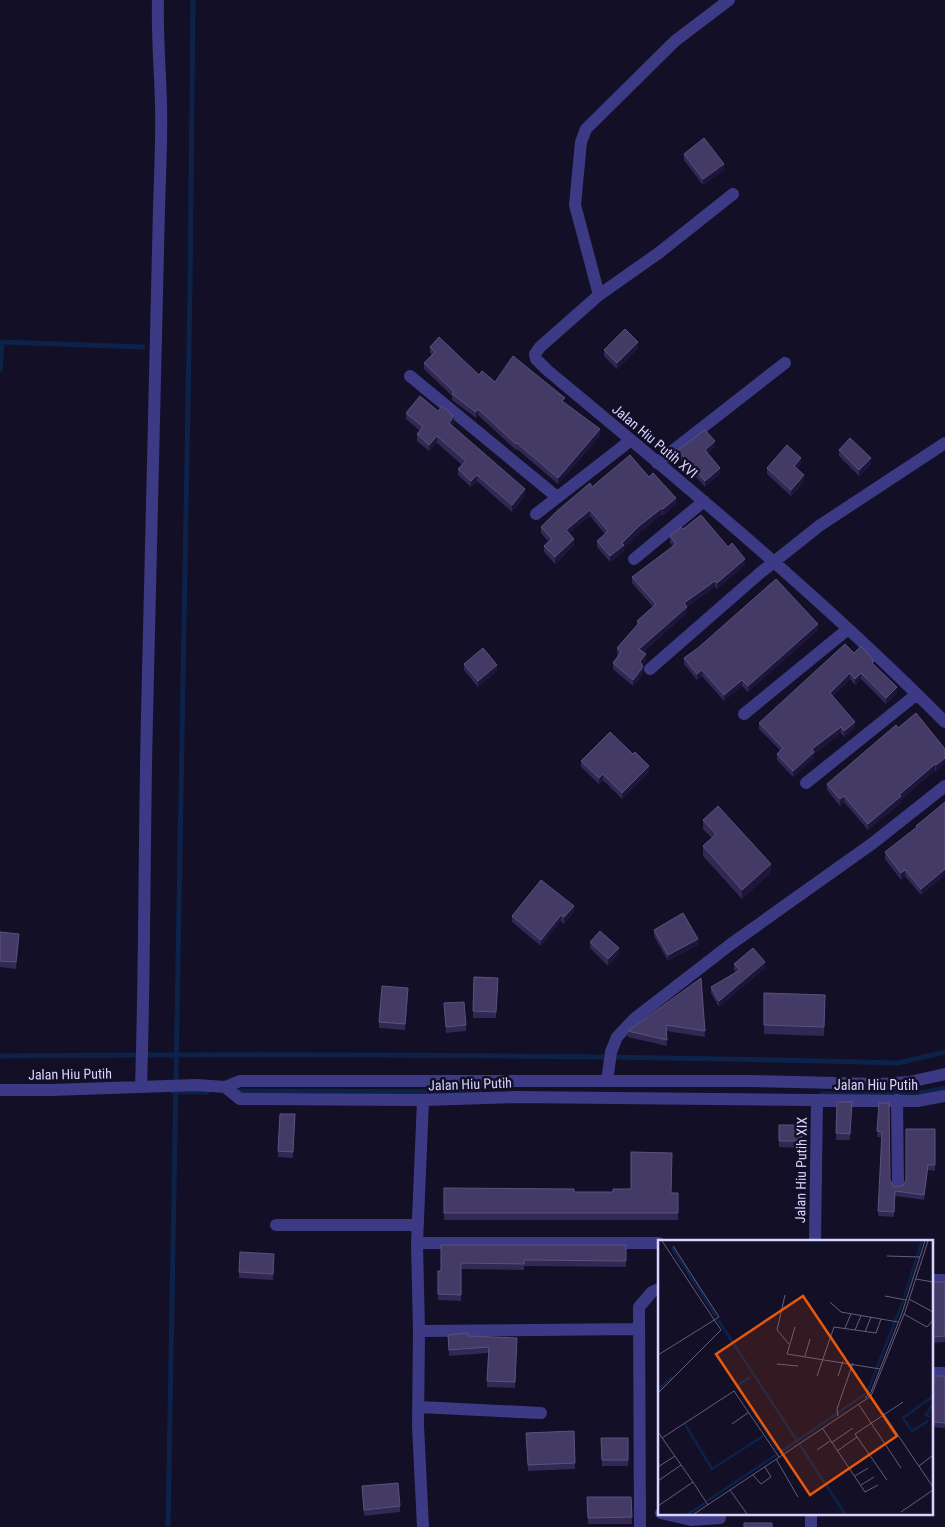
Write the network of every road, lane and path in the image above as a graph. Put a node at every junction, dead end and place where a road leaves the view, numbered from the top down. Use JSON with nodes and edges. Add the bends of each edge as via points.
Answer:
{"nodes":[{"id":1,"x":158,"y":0,"type":"edge"},
{"id":2,"x":729,"y":0,"type":"edge"},
{"id":3,"x":733,"y":194,"type":"dead end"},
{"id":4,"x":599,"y":295,"type":"junction"},
{"id":5,"x":785,"y":363,"type":"dead end"},
{"id":6,"x":410,"y":376,"type":"dead end"},
{"id":7,"x":631,"y":440,"type":"junction"},
{"id":8,"x":945,"y":443,"type":"edge"},
{"id":9,"x":658,"y":463,"type":"junction"},
{"id":10,"x":557,"y":497,"type":"junction"},
{"id":11,"x":704,"y":501,"type":"junction"},
{"id":12,"x":536,"y":514,"type":"dead end"},
{"id":13,"x":634,"y":558,"type":"dead end"},
{"id":14,"x":775,"y":562,"type":"junction"},
{"id":15,"x":848,"y":629,"type":"junction"},
{"id":16,"x":650,"y":669,"type":"dead end"},
{"id":17,"x":917,"y":694,"type":"junction"},
{"id":18,"x":744,"y":714,"type":"dead end"},
{"id":19,"x":945,"y":722,"type":"edge"},
{"id":20,"x":806,"y":783,"type":"dead end"},
{"id":21,"x":945,"y":786,"type":"edge"},
{"id":22,"x":945,"y":1074,"type":"edge"},
{"id":23,"x":607,"y":1081,"type":"junction"},
{"id":24,"x":720,"y":1081,"type":"junction"},
{"id":25,"x":144,"y":1087,"type":"junction"},
{"id":26,"x":225,"y":1087,"type":"junction"},
{"id":27,"x":0,"y":1090,"type":"edge"},
{"id":28,"x":945,"y":1096,"type":"edge"},
{"id":29,"x":720,"y":1099,"type":"junction"},
{"id":30,"x":423,"y":1100,"type":"junction"},
{"id":31,"x":818,"y":1100,"type":"junction"},
{"id":32,"x":897,"y":1100,"type":"junction"},
{"id":33,"x":898,"y":1185,"type":"edge"},
{"id":34,"x":276,"y":1225,"type":"dead end"},
{"id":35,"x":418,"y":1225,"type":"junction"},
{"id":36,"x":815,"y":1240,"type":"edge"},
{"id":37,"x":417,"y":1243,"type":"junction"},
{"id":38,"x":658,"y":1243,"type":"edge"},
{"id":39,"x":932,"y":1280,"type":"edge"},
{"id":40,"x":945,"y":1280,"type":"edge"},
{"id":41,"x":658,"y":1289,"type":"edge"},
{"id":42,"x":638,"y":1329,"type":"junction"},
{"id":43,"x":419,"y":1331,"type":"junction"},
{"id":44,"x":932,"y":1373,"type":"edge"},
{"id":45,"x":945,"y":1373,"type":"edge"},
{"id":46,"x":419,"y":1407,"type":"junction"},
{"id":47,"x":541,"y":1413,"type":"dead end"},
{"id":48,"x":640,"y":1508,"type":"junction"},
{"id":49,"x":658,"y":1512,"type":"edge"},
{"id":50,"x":664,"y":1514,"type":"edge"},
{"id":51,"x":811,"y":1514,"type":"edge"},
{"id":52,"x":720,"y":1518,"type":"dead end"},
{"id":53,"x":423,"y":1527,"type":"edge"},
{"id":54,"x":640,"y":1527,"type":"edge"},
{"id":55,"x":811,"y":1527,"type":"edge"}],
"edges":[{"from":1,"to":25,"type":"street","via":[[161,115],[144,882]]},
{"from":2,"to":4,"type":"street","via":[[675,41],[586,129],[581,142],[575,204]]},
{"from":3,"to":4,"type":"street","name":"Jalan Hiu Putih XVI"},
{"from":4,"to":7,"type":"street","name":"Jalan Hiu Putih XVI","via":[[540,346],[536,359]]},
{"from":5,"to":9,"type":"street"},
{"from":6,"to":10,"type":"street"},
{"from":7,"to":9,"type":"street","name":"Jalan Hiu Putih XVI"},
{"from":7,"to":10,"type":"street"},
{"from":8,"to":14,"type":"street","via":[[819,526]]},
{"from":9,"to":11,"type":"street","name":"Jalan Hiu Putih XVI"},
{"from":10,"to":12,"type":"street"},
{"from":11,"to":13,"type":"street"},
{"from":11,"to":14,"type":"street","name":"Jalan Hiu Putih XVI"},
{"from":14,"to":15,"type":"street","name":"Jalan Hiu Putih XVI"},
{"from":14,"to":16,"type":"street"},
{"from":15,"to":17,"type":"street","name":"Jalan Hiu Putih XVI"},
{"from":15,"to":18,"type":"street"},
{"from":17,"to":19,"type":"street","name":"Jalan Hiu Putih XVI"},
{"from":17,"to":20,"type":"street"},
{"from":21,"to":23,"type":"street","via":[[634,1019],[617,1037],[611,1052]]},
{"from":22,"to":24,"type":"street","via":[[880,1084]]},
{"from":23,"to":24,"type":"street"},
{"from":23,"to":26,"type":"street","via":[[240,1081]]},
{"from":24,"to":29,"type":"street"},
{"from":25,"to":26,"type":"street","name":"Jalan Hiu Putih"},
{"from":25,"to":27,"type":"street","name":"Jalan Hiu Putih"},
{"from":26,"to":30,"type":"street","name":"Jalan Hiu Putih","via":[[240,1099]]},
{"from":28,"to":32,"type":"street","name":"Jalan Hiu Putih","via":[[917,1101]]},
{"from":29,"to":30,"type":"street","name":"Jalan Hiu Putih","via":[[515,1097]]},
{"from":29,"to":31,"type":"street","name":"Jalan Hiu Putih"},
{"from":30,"to":35,"type":"street"},
{"from":31,"to":32,"type":"street","name":"Jalan Hiu Putih"},
{"from":31,"to":36,"type":"street","name":"Jalan Hiu Putih XIX"},
{"from":32,"to":33,"type":"street"},
{"from":34,"to":35,"type":"street"},
{"from":35,"to":37,"type":"street"},
{"from":37,"to":38,"type":"street"},
{"from":37,"to":43,"type":"street"},
{"from":39,"to":40,"type":"street"},
{"from":41,"to":42,"type":"street","via":[[639,1307]]},
{"from":42,"to":43,"type":"street"},
{"from":42,"to":48,"type":"street"},
{"from":43,"to":46,"type":"street"},
{"from":44,"to":45,"type":"street"},
{"from":46,"to":47,"type":"street"},
{"from":46,"to":53,"type":"street"},
{"from":48,"to":49,"type":"street"},
{"from":48,"to":54,"type":"street"},
{"from":50,"to":52,"type":"street","via":[[691,1520]]},
{"from":51,"to":55,"type":"street"}]}
